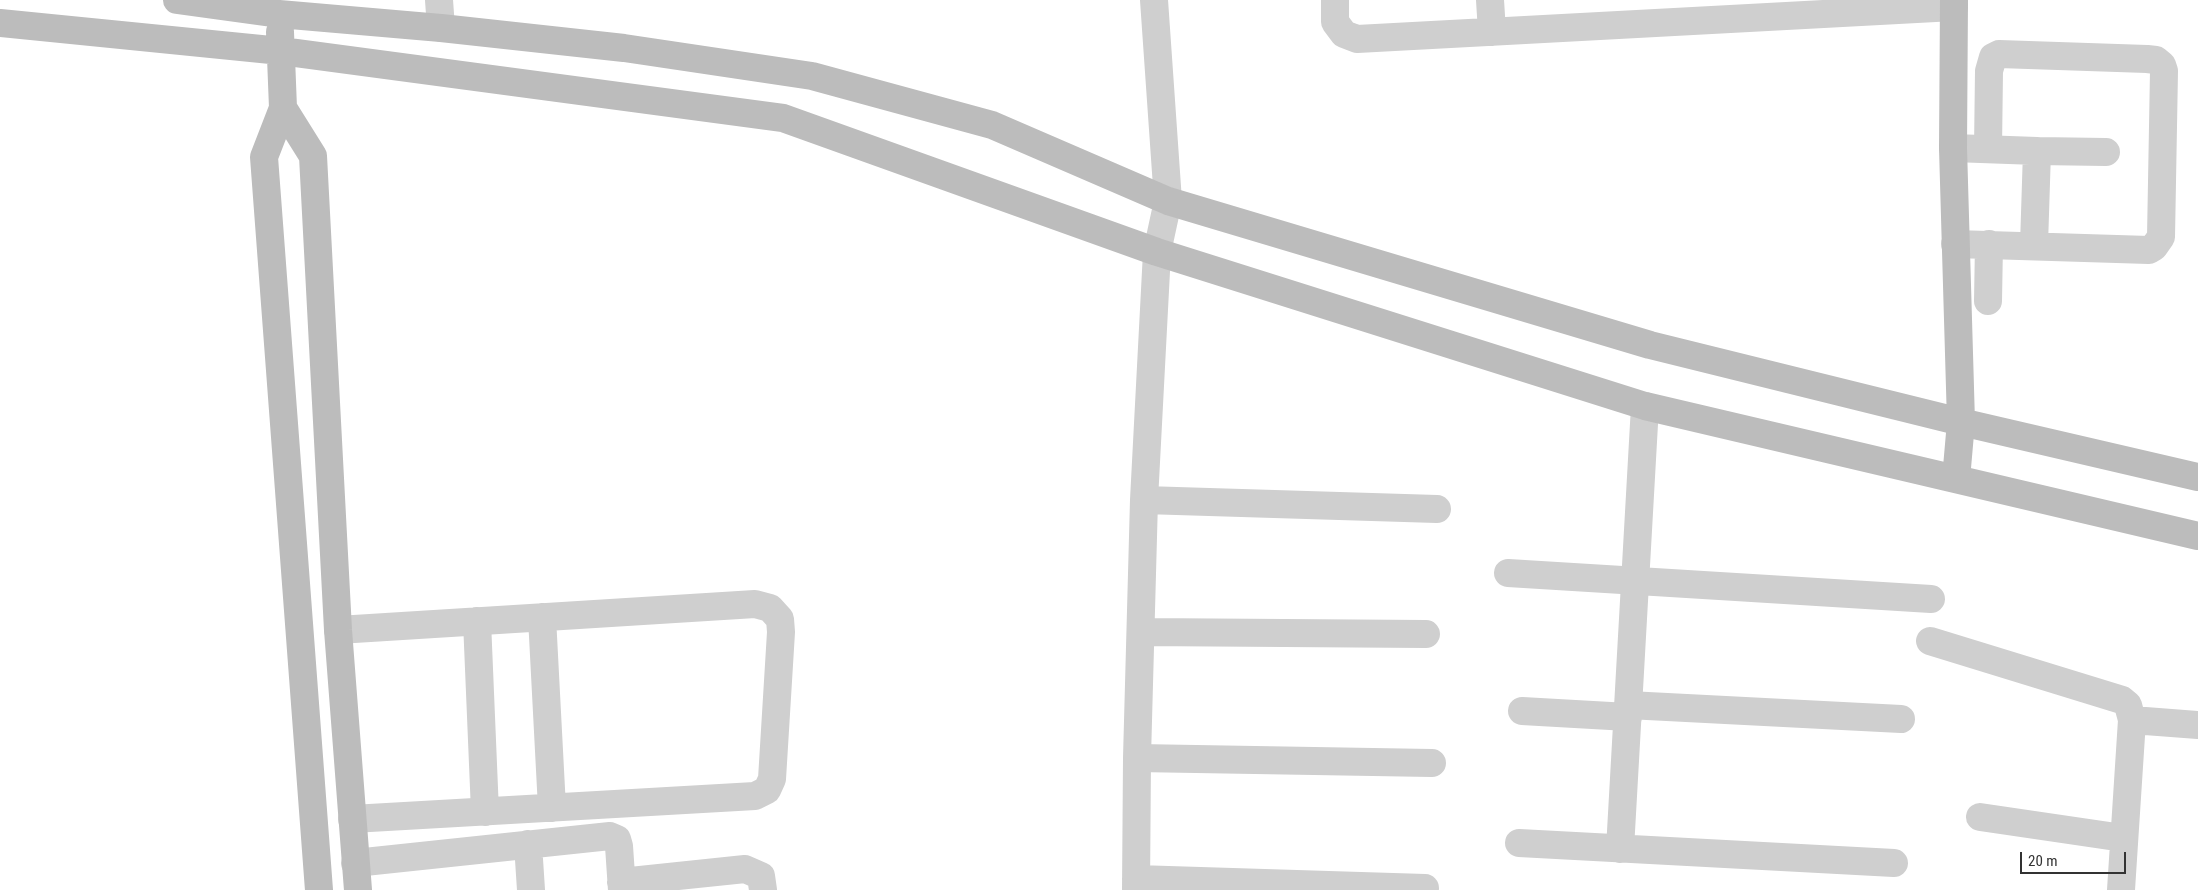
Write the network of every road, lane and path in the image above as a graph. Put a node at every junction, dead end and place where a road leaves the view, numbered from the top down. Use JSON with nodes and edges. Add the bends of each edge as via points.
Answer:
{"nodes":[{"id":1,"x":177,"y":0,"type":"edge"},
{"id":2,"x":439,"y":0,"type":"edge"},
{"id":3,"x":1154,"y":0,"type":"edge"},
{"id":4,"x":1335,"y":0,"type":"edge"},
{"id":5,"x":1490,"y":0,"type":"edge"},
{"id":6,"x":1954,"y":3,"type":"edge"},
{"id":7,"x":278,"y":7,"type":"edge"},
{"id":8,"x":1736,"y":9,"type":"edge"},
{"id":9,"x":1673,"y":11,"type":"edge"},
{"id":10,"x":0,"y":23,"type":"edge"},
{"id":11,"x":441,"y":28,"type":"junction"},
{"id":12,"x":1492,"y":32,"type":"junction"},
{"id":13,"x":281,"y":51,"type":"junction"},
{"id":14,"x":283,"y":108,"type":"junction"},
{"id":15,"x":1953,"y":148,"type":"junction"},
{"id":16,"x":1988,"y":149,"type":"junction"},
{"id":17,"x":2037,"y":151,"type":"junction"},
{"id":18,"x":2106,"y":152,"type":"dead end"},
{"id":19,"x":1168,"y":201,"type":"junction"},
{"id":20,"x":1955,"y":244,"type":"junction"},
{"id":21,"x":1989,"y":244,"type":"junction"},
{"id":22,"x":2034,"y":245,"type":"junction"},
{"id":23,"x":1157,"y":252,"type":"junction"},
{"id":24,"x":1988,"y":300,"type":"dead end"},
{"id":25,"x":1645,"y":406,"type":"junction"},
{"id":26,"x":1961,"y":422,"type":"junction"},
{"id":27,"x":2198,"y":477,"type":"edge"},
{"id":28,"x":1956,"y":479,"type":"junction"},
{"id":29,"x":1144,"y":500,"type":"junction"},
{"id":30,"x":1437,"y":509,"type":"dead end"},
{"id":31,"x":2198,"y":536,"type":"edge"},
{"id":32,"x":1508,"y":573,"type":"dead end"},
{"id":33,"x":1635,"y":581,"type":"junction"},
{"id":34,"x":1931,"y":599,"type":"dead end"},
{"id":35,"x":542,"y":617,"type":"junction"},
{"id":36,"x":477,"y":621,"type":"junction"},
{"id":37,"x":338,"y":630,"type":"junction"},
{"id":38,"x":1142,"y":632,"type":"junction"},
{"id":39,"x":1426,"y":634,"type":"dead end"},
{"id":40,"x":1930,"y":641,"type":"dead end"},
{"id":41,"x":1522,"y":711,"type":"dead end"},
{"id":42,"x":1628,"y":711,"type":"junction"},
{"id":43,"x":1901,"y":719,"type":"dead end"},
{"id":44,"x":2132,"y":720,"type":"junction"},
{"id":45,"x":2198,"y":725,"type":"edge"},
{"id":46,"x":1137,"y":758,"type":"junction"},
{"id":47,"x":1432,"y":763,"type":"dead end"},
{"id":48,"x":552,"y":808,"type":"junction"},
{"id":49,"x":485,"y":812,"type":"junction"},
{"id":50,"x":1980,"y":817,"type":"dead end"},
{"id":51,"x":352,"y":819,"type":"junction"},
{"id":52,"x":2124,"y":838,"type":"junction"},
{"id":53,"x":1519,"y":843,"type":"dead end"},
{"id":54,"x":528,"y":844,"type":"junction"},
{"id":55,"x":1620,"y":849,"type":"junction"},
{"id":56,"x":355,"y":863,"type":"junction"},
{"id":57,"x":1894,"y":863,"type":"dead end"},
{"id":58,"x":1136,"y":885,"type":"edge"},
{"id":59,"x":622,"y":886,"type":"edge"},
{"id":60,"x":1425,"y":888,"type":"dead end"},
{"id":61,"x":319,"y":890,"type":"edge"},
{"id":62,"x":358,"y":890,"type":"edge"},
{"id":63,"x":531,"y":890,"type":"edge"},
{"id":64,"x":763,"y":890,"type":"edge"},
{"id":65,"x":2121,"y":890,"type":"edge"}],
"edges":[{"from":1,"to":7,"type":"street"},
{"from":2,"to":11,"type":"street"},
{"from":3,"to":19,"type":"street"},
{"from":4,"to":12,"type":"street","via":[[1336,22],[1344,34],[1357,39]]},
{"from":5,"to":12,"type":"street"},
{"from":6,"to":8,"type":"street"},
{"from":6,"to":15,"type":"street"},
{"from":7,"to":11,"type":"street"},
{"from":7,"to":13,"type":"street"},
{"from":8,"to":9,"type":"street"},
{"from":9,"to":12,"type":"street"},
{"from":10,"to":13,"type":"street"},
{"from":11,"to":19,"type":"street","via":[[624,48],[812,76],[992,125]]},
{"from":13,"to":14,"type":"street"},
{"from":13,"to":23,"type":"street","via":[[783,118]]},
{"from":14,"to":37,"type":"street","via":[[312,156]]},
{"from":14,"to":61,"type":"street","via":[[264,157]]},
{"from":15,"to":16,"type":"street"},
{"from":15,"to":20,"type":"street"},
{"from":16,"to":17,"type":"street"},
{"from":16,"to":22,"type":"street","via":[[1989,71],[1993,57],[1999,54],[2147,59],[2162,65],[2161,236],[2158,244],[2149,250]]},
{"from":17,"to":18,"type":"street"},
{"from":17,"to":22,"type":"street"},
{"from":19,"to":23,"type":"street"},
{"from":19,"to":26,"type":"street","via":[[1650,346]]},
{"from":20,"to":21,"type":"street"},
{"from":20,"to":26,"type":"street"},
{"from":21,"to":22,"type":"street"},
{"from":21,"to":24,"type":"street"},
{"from":23,"to":25,"type":"street"},
{"from":23,"to":29,"type":"street"},
{"from":25,"to":28,"type":"street"},
{"from":25,"to":33,"type":"street"},
{"from":26,"to":27,"type":"street"},
{"from":26,"to":28,"type":"street"},
{"from":28,"to":31,"type":"street"},
{"from":29,"to":30,"type":"street"},
{"from":29,"to":38,"type":"street"},
{"from":32,"to":33,"type":"street"},
{"from":33,"to":34,"type":"street"},
{"from":33,"to":42,"type":"street"},
{"from":35,"to":36,"type":"street"},
{"from":35,"to":48,"type":"street"},
{"from":35,"to":48,"type":"street","via":[[756,604],[775,613],[780,619],[781,632],[772,779],[767,790],[741,798]]},
{"from":36,"to":37,"type":"street"},
{"from":36,"to":49,"type":"street"},
{"from":37,"to":51,"type":"street"},
{"from":38,"to":39,"type":"street"},
{"from":38,"to":46,"type":"street"},
{"from":40,"to":44,"type":"street","via":[[2122,700],[2128,705]]},
{"from":41,"to":42,"type":"street"},
{"from":42,"to":43,"type":"street"},
{"from":42,"to":55,"type":"street"},
{"from":44,"to":45,"type":"street"},
{"from":44,"to":52,"type":"street"},
{"from":46,"to":47,"type":"street"},
{"from":46,"to":58,"type":"street"},
{"from":48,"to":49,"type":"street"},
{"from":49,"to":51,"type":"street"},
{"from":50,"to":52,"type":"street"},
{"from":51,"to":56,"type":"street"},
{"from":52,"to":65,"type":"street"},
{"from":53,"to":55,"type":"street"},
{"from":54,"to":56,"type":"street"},
{"from":54,"to":59,"type":"street","via":[[610,836],[617,839]]},
{"from":54,"to":63,"type":"street"},
{"from":55,"to":57,"type":"street"},
{"from":56,"to":62,"type":"street"},
{"from":58,"to":60,"type":"street"},
{"from":59,"to":64,"type":"street","via":[[745,869],[761,876]]}]}
